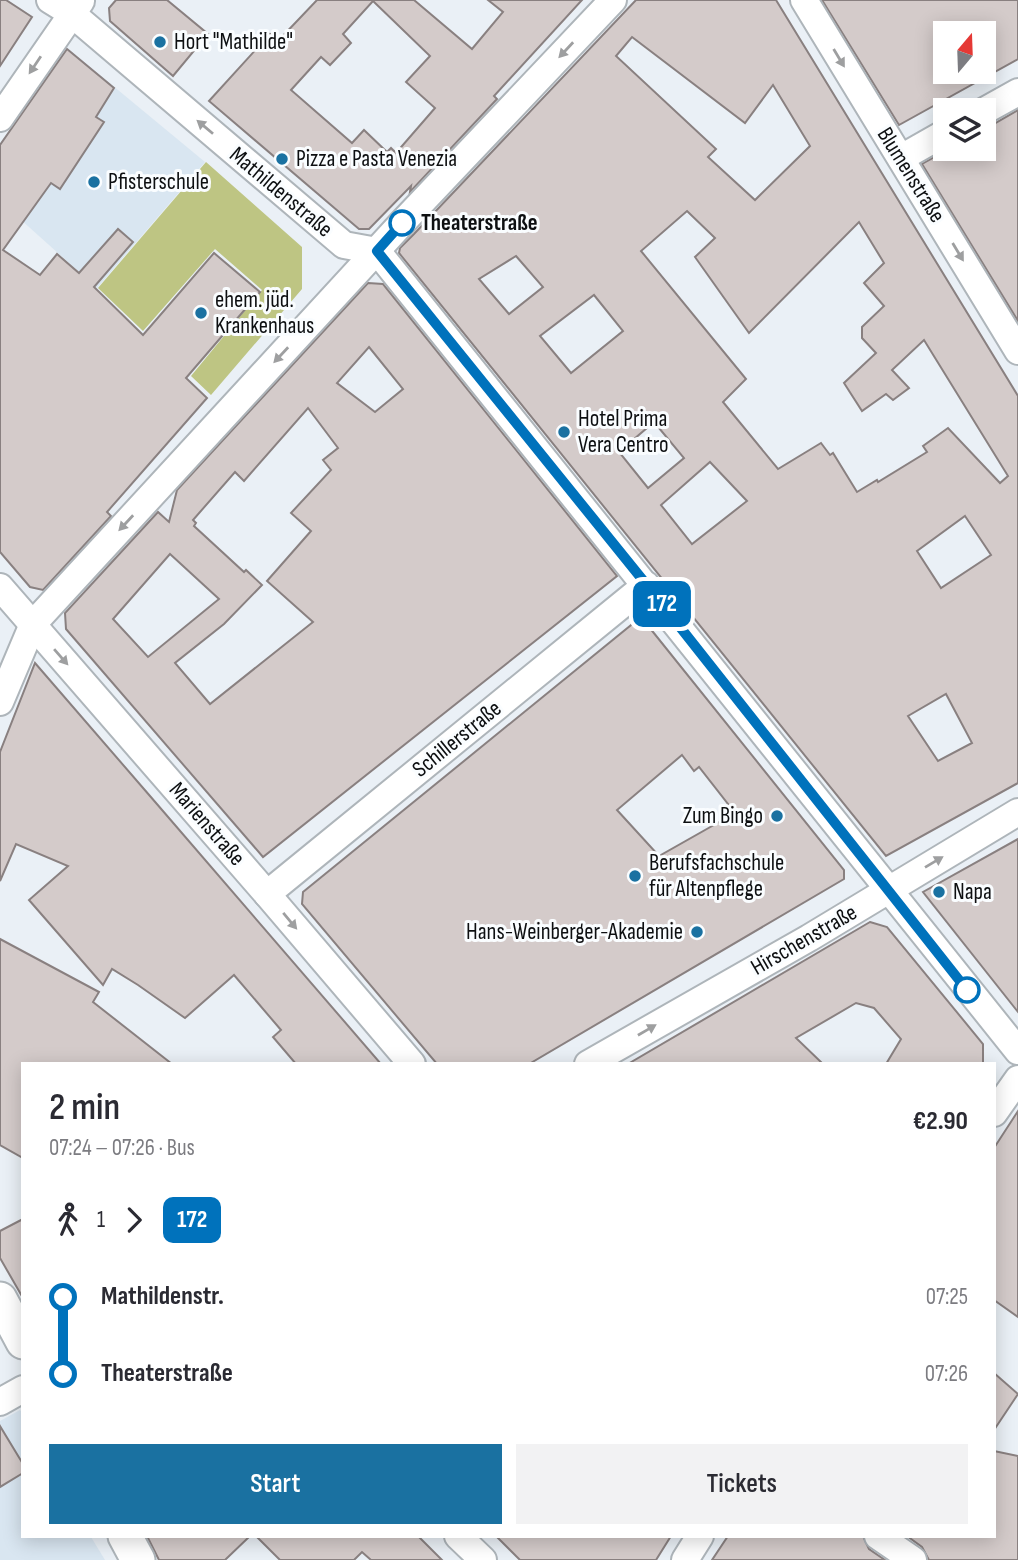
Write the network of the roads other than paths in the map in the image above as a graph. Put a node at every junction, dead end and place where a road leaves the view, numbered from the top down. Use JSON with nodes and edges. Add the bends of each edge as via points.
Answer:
{"nodes":[{"id":1,"x":613,"y":0,"type":"edge"},
{"id":2,"x":804,"y":0,"type":"edge"},
{"id":3,"x":67,"y":4,"type":"edge"},
{"id":4,"x":1018,"y":92,"type":"edge"},
{"id":5,"x":996,"y":104,"type":"edge"},
{"id":6,"x":0,"y":118,"type":"edge"},
{"id":7,"x":933,"y":140,"type":"edge"},
{"id":8,"x":901,"y":158,"type":"junction"},
{"id":9,"x":377,"y":251,"type":"junction"},
{"id":10,"x":1018,"y":351,"type":"edge"},
{"id":11,"x":646,"y":584,"type":"junction"},
{"id":12,"x":0,"y":587,"type":"edge"},
{"id":13,"x":33,"y":624,"type":"junction"},
{"id":14,"x":0,"y":702,"type":"edge"},
{"id":15,"x":1018,"y":812,"type":"edge"},
{"id":16,"x":888,"y":890,"type":"junction"},
{"id":17,"x":267,"y":894,"type":"junction"},
{"id":18,"x":1018,"y":1051,"type":"edge"},
{"id":19,"x":410,"y":1062,"type":"edge"},
{"id":20,"x":591,"y":1062,"type":"edge"},
{"id":21,"x":1018,"y":1079,"type":"edge"},
{"id":22,"x":996,"y":1110,"type":"edge"},
{"id":23,"x":0,"y":1299,"type":"edge"},
{"id":24,"x":21,"y":1338,"type":"edge"},
{"id":25,"x":21,"y":1390,"type":"edge"},
{"id":26,"x":0,"y":1402,"type":"edge"},
{"id":27,"x":126,"y":1538,"type":"edge"},
{"id":28,"x":460,"y":1538,"type":"edge"},
{"id":29,"x":699,"y":1538,"type":"edge"},
{"id":30,"x":881,"y":1538,"type":"edge"},
{"id":31,"x":138,"y":1560,"type":"edge"},
{"id":32,"x":483,"y":1560,"type":"edge"},
{"id":33,"x":685,"y":1560,"type":"edge"},
{"id":34,"x":913,"y":1560,"type":"edge"}],
"edges":[{"from":1,"to":9,"type":"street","one_way":true},
{"from":2,"to":8,"type":"street","name":"Blumenstraße","one_way":true},
{"from":3,"to":6,"type":"street","one_way":true},
{"from":9,"to":3,"type":"street","name":"Mathildenstraße","one_way":true,"via":[[344,245]]},
{"from":4,"to":5,"type":"street"},
{"from":7,"to":8,"type":"street"},
{"from":8,"to":10,"type":"street","name":"Blumenstraße","one_way":true},
{"from":9,"to":11,"type":"street"},
{"from":9,"to":13,"type":"street","one_way":true},
{"from":11,"to":16,"type":"street"},
{"from":11,"to":17,"type":"street","name":"Schillerstraße"},
{"from":12,"to":13,"type":"street","name":"Marienstraße"},
{"from":13,"to":14,"type":"street"},
{"from":13,"to":17,"type":"street","name":"Marienstraße","one_way":true},
{"from":16,"to":15,"type":"street","name":"Hirschenstraße","one_way":true},
{"from":16,"to":18,"type":"street"},
{"from":20,"to":16,"type":"street","name":"Hirschenstraße","one_way":true},
{"from":17,"to":19,"type":"street","name":"Marienstraße","one_way":true},
{"from":21,"to":22,"type":"street"},
{"from":23,"to":24,"type":"street"},
{"from":25,"to":26,"type":"street"},
{"from":27,"to":31,"type":"street"},
{"from":28,"to":32,"type":"street"},
{"from":29,"to":33,"type":"street"},
{"from":30,"to":34,"type":"street"}]}
